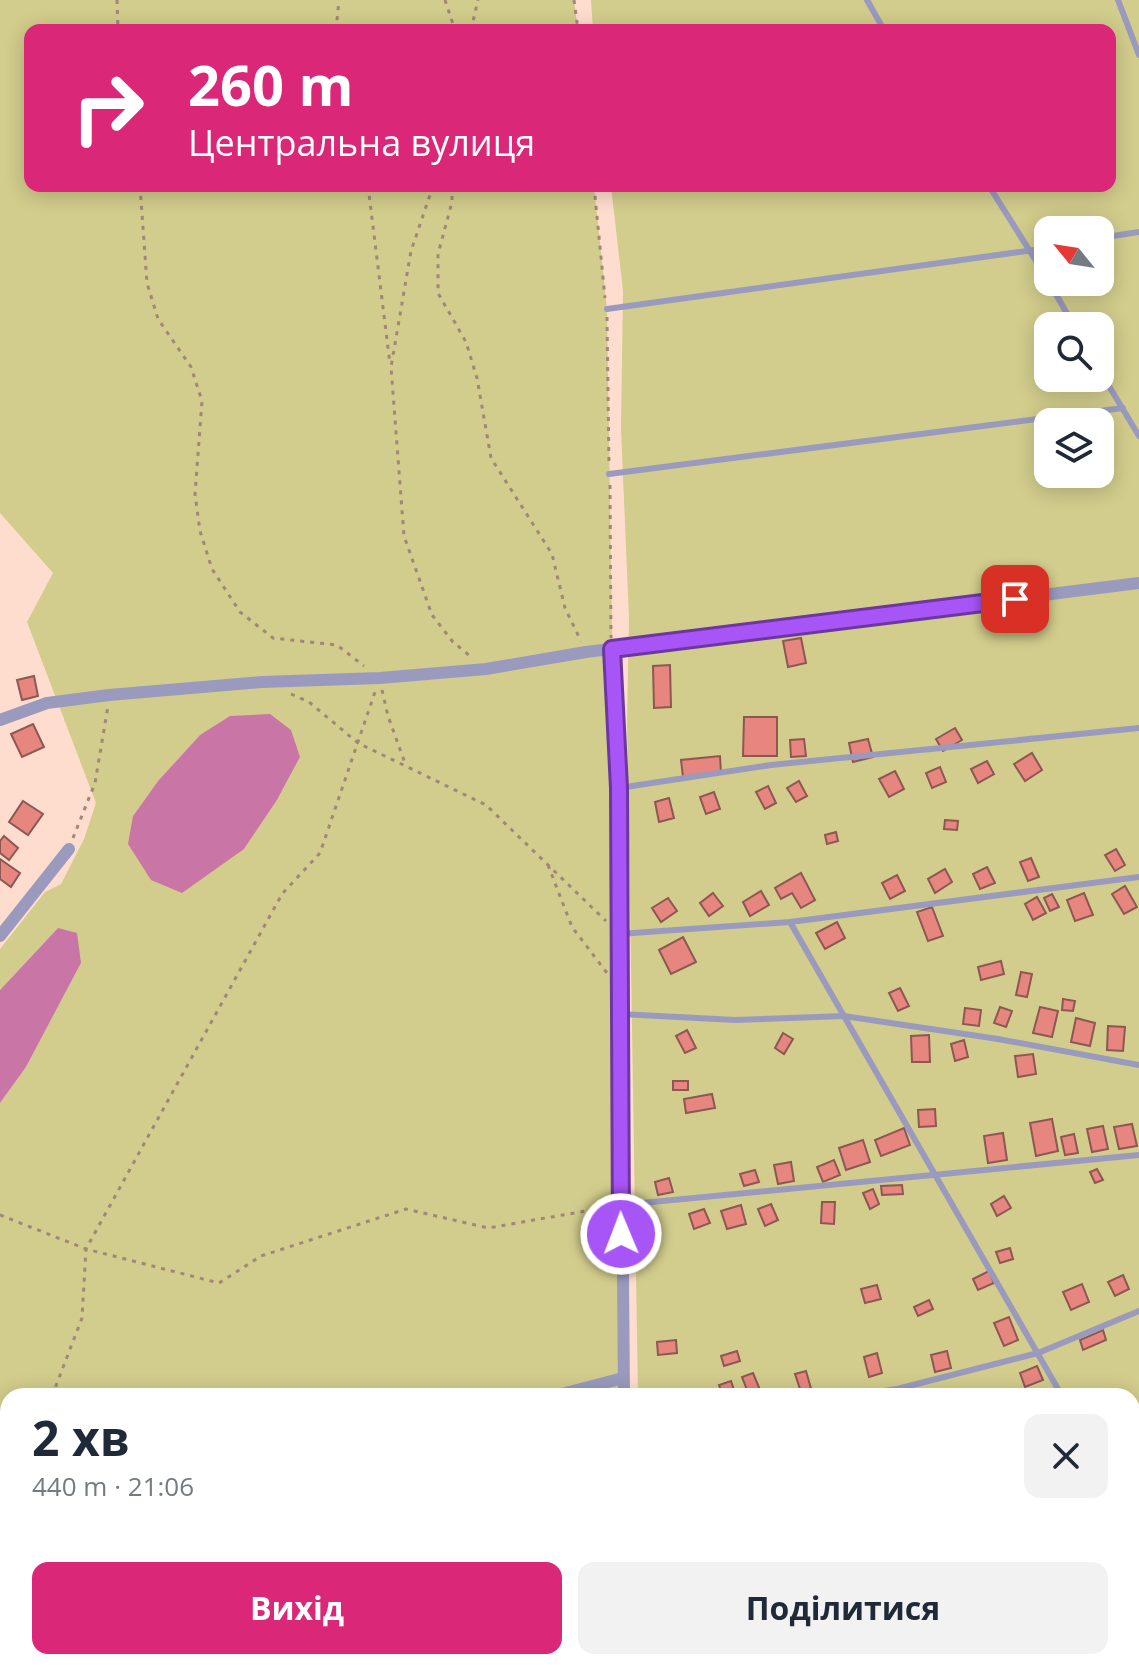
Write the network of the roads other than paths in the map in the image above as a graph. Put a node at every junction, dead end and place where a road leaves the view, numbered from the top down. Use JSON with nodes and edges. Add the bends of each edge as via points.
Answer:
{"nodes":[{"id":1,"x":867,"y":0,"type":"edge"},
{"id":2,"x":1118,"y":0,"type":"edge"},
{"id":3,"x":881,"y":24,"type":"edge"},
{"id":4,"x":1139,"y":55,"type":"edge"},
{"id":5,"x":993,"y":192,"type":"edge"},
{"id":6,"x":1139,"y":232,"type":"edge"},
{"id":7,"x":1114,"y":236,"type":"edge"},
{"id":8,"x":1032,"y":251,"type":"junction"},
{"id":9,"x":1034,"y":255,"type":"edge"},
{"id":10,"x":607,"y":309,"type":"road end"},
{"id":11,"x":1113,"y":392,"type":"edge"},
{"id":12,"x":1123,"y":408,"type":"junction"},
{"id":13,"x":1139,"y":436,"type":"edge"},
{"id":14,"x":609,"y":474,"type":"road end"},
{"id":15,"x":1139,"y":583,"type":"edge"},
{"id":16,"x":612,"y":649,"type":"junction"},
{"id":17,"x":0,"y":720,"type":"edge"},
{"id":18,"x":1139,"y":728,"type":"edge"},
{"id":19,"x":619,"y":788,"type":"junction"},
{"id":20,"x":69,"y":849,"type":"road end"},
{"id":21,"x":1139,"y":877,"type":"edge"},
{"id":22,"x":790,"y":922,"type":"junction"},
{"id":23,"x":619,"y":934,"type":"junction"},
{"id":24,"x":0,"y":936,"type":"edge"},
{"id":25,"x":620,"y":1014,"type":"junction"},
{"id":26,"x":844,"y":1016,"type":"junction"},
{"id":27,"x":1139,"y":1065,"type":"edge"},
{"id":28,"x":1139,"y":1155,"type":"edge"},
{"id":29,"x":937,"y":1176,"type":"junction"},
{"id":30,"x":621,"y":1205,"type":"junction"},
{"id":31,"x":1139,"y":1311,"type":"edge"},
{"id":32,"x":1038,"y":1353,"type":"junction"},
{"id":33,"x":623,"y":1378,"type":"junction"},
{"id":34,"x":585,"y":1388,"type":"edge"},
{"id":35,"x":624,"y":1388,"type":"edge"},
{"id":36,"x":901,"y":1388,"type":"edge"},
{"id":37,"x":1058,"y":1388,"type":"edge"}],
"edges":[{"from":1,"to":3,"type":"lane"},
{"from":2,"to":4,"type":"lane"},
{"from":5,"to":8,"type":"lane"},
{"from":6,"to":7,"type":"lane"},
{"from":8,"to":9,"type":"lane"},
{"from":8,"to":10,"type":"lane"},
{"from":11,"to":12,"type":"lane"},
{"from":12,"to":13,"type":"lane"},
{"from":12,"to":14,"type":"lane"},
{"from":15,"to":16,"type":"street"},
{"from":16,"to":17,"type":"street","via":[[486,669],[109,695],[47,703]]},
{"from":16,"to":19,"type":"street"},
{"from":18,"to":19,"type":"lane","via":[[771,765]]},
{"from":19,"to":23,"type":"street"},
{"from":20,"to":24,"type":"street"},
{"from":21,"to":22,"type":"lane"},
{"from":22,"to":23,"type":"lane"},
{"from":22,"to":26,"type":"lane"},
{"from":23,"to":25,"type":"street"},
{"from":25,"to":26,"type":"lane","via":[[735,1020]]},
{"from":25,"to":30,"type":"street"},
{"from":26,"to":27,"type":"lane"},
{"from":26,"to":29,"type":"lane"},
{"from":28,"to":29,"type":"lane"},
{"from":29,"to":30,"type":"lane"},
{"from":29,"to":32,"type":"lane"},
{"from":30,"to":33,"type":"street"},
{"from":31,"to":32,"type":"lane"},
{"from":32,"to":36,"type":"lane"},
{"from":32,"to":37,"type":"lane"},
{"from":33,"to":34,"type":"street"},
{"from":33,"to":35,"type":"street"}]}
